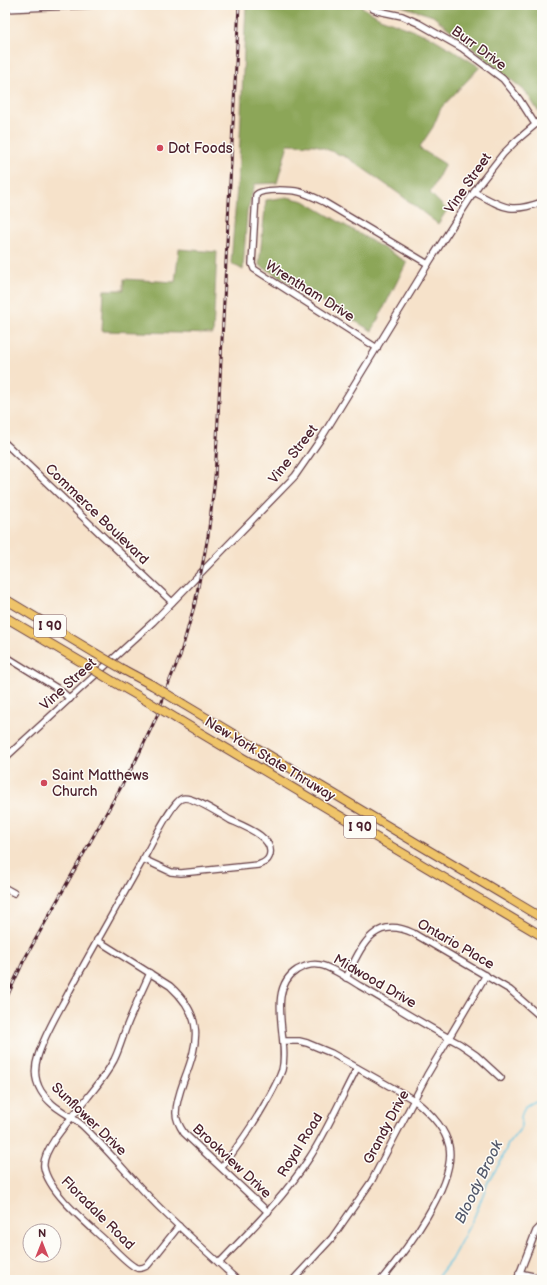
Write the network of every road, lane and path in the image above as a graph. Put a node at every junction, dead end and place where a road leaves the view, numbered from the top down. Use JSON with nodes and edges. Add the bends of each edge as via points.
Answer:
{"nodes":[{"id":1,"x":93,"y":5,"type":"edge"},
{"id":2,"x":371,"y":5,"type":"edge"},
{"id":3,"x":5,"y":9,"type":"edge"},
{"id":4,"x":542,"y":119,"type":"edge"},
{"id":5,"x":535,"y":124,"type":"junction"},
{"id":6,"x":474,"y":192,"type":"junction"},
{"id":7,"x":542,"y":202,"type":"edge"},
{"id":8,"x":428,"y":264,"type":"junction"},
{"id":9,"x":377,"y":348,"type":"junction"},
{"id":10,"x":5,"y":443,"type":"edge"},
{"id":11,"x":5,"y":599,"type":"edge"},
{"id":12,"x":172,"y":602,"type":"junction"},
{"id":13,"x":5,"y":617,"type":"edge"},
{"id":14,"x":5,"y":656,"type":"edge"},
{"id":15,"x":70,"y":699,"type":"junction"},
{"id":16,"x":5,"y":758,"type":"edge"},
{"id":17,"x":143,"y":859,"type":"junction"},
{"id":18,"x":5,"y":888,"type":"edge"},
{"id":19,"x":14,"y":893,"type":"dead end"},
{"id":20,"x":542,"y":918,"type":"edge"},
{"id":21,"x":542,"y":936,"type":"edge"},
{"id":22,"x":97,"y":940,"type":"junction"},
{"id":23,"x":150,"y":973,"type":"junction"},
{"id":24,"x":486,"y":975,"type":"junction"},
{"id":25,"x":346,"y":978,"type":"junction"},
{"id":26,"x":542,"y":1018,"type":"edge"},
{"id":27,"x":449,"y":1038,"type":"junction"},
{"id":28,"x":284,"y":1041,"type":"junction"},
{"id":29,"x":357,"y":1068,"type":"junction"},
{"id":30,"x":500,"y":1078,"type":"dead end"},
{"id":31,"x":414,"y":1100,"type":"junction"},
{"id":32,"x":72,"y":1118,"type":"junction"},
{"id":33,"x":222,"y":1168,"type":"junction"},
{"id":34,"x":268,"y":1212,"type":"junction"},
{"id":35,"x":542,"y":1225,"type":"edge"},
{"id":36,"x":179,"y":1226,"type":"junction"},
{"id":37,"x":219,"y":1263,"type":"junction"},
{"id":38,"x":520,"y":1274,"type":"junction"},
{"id":39,"x":542,"y":1278,"type":"edge"},
{"id":40,"x":237,"y":1280,"type":"edge"},
{"id":41,"x":293,"y":1280,"type":"edge"},
{"id":42,"x":381,"y":1280,"type":"edge"},
{"id":43,"x":517,"y":1280,"type":"edge"}],
"edges":[{"from":1,"to":3,"type":"street"},
{"from":2,"to":5,"type":"street","name":"Burr Drive","via":[[378,11],[402,16],[418,23],[462,48],[503,79]]},
{"from":4,"to":5,"type":"street","name":"Vine Street"},
{"from":5,"to":6,"type":"street","name":"Vine Street","via":[[503,154]]},
{"from":6,"to":7,"type":"street","via":[[506,208],[531,206]]},
{"from":6,"to":8,"type":"street","name":"Vine Street"},
{"from":8,"to":9,"type":"street","name":"Vine Street"},
{"from":8,"to":9,"type":"street","name":"Wrentham Drive","via":[[310,195],[294,191],[264,191],[256,195],[252,264],[254,269]]},
{"from":9,"to":12,"type":"street","name":"Vine Street","via":[[295,476]]},
{"from":10,"to":12,"type":"street","name":"Commerce Boulevard"},
{"from":11,"to":20,"type":"highway","name":"New York State Thruway","number":"I 90","bridge":true},
{"from":12,"to":15,"type":"street","name":"Vine Street"},
{"from":13,"to":21,"type":"highway","name":"New York State Thruway","number":"I 90","bridge":true},
{"from":14,"to":15,"type":"street"},
{"from":15,"to":16,"type":"street","name":"Vine Street"},
{"from":17,"to":17,"type":"street","name":"Sunflower Drive","via":[[176,804],[187,798],[260,835],[269,845],[270,852],[267,860],[258,865],[193,873],[171,872]]},
{"from":17,"to":22,"type":"street","name":"Sunflower Drive"},
{"from":18,"to":19,"type":"street"},
{"from":22,"to":23,"type":"street","name":"Brookview Drive"},
{"from":22,"to":32,"type":"street","name":"Sunflower Drive","via":[[45,1038],[36,1071],[42,1093],[52,1104]]},
{"from":23,"to":32,"type":"street","name":"Floradale Road","via":[[115,1058],[102,1081]]},
{"from":23,"to":33,"type":"street","name":"Brookview Drive","via":[[180,996],[188,1006],[195,1026],[196,1044],[177,1102],[178,1124]]},
{"from":24,"to":25,"type":"street","name":"Ontario Place","via":[[413,933],[399,928],[386,928],[374,932],[367,938]]},
{"from":24,"to":26,"type":"street","name":"Ontario Place","via":[[510,990]]},
{"from":24,"to":27,"type":"street","name":"Grandy Drive"},
{"from":25,"to":27,"type":"street","name":"Midwood Drive"},
{"from":25,"to":28,"type":"street","name":"Midwood Drive","via":[[319,964],[312,964],[294,972],[286,981],[281,993]]},
{"from":27,"to":30,"type":"street","name":"Midwood Drive","via":[[476,1055]]},
{"from":27,"to":31,"type":"street","name":"Grandy Drive"},
{"from":28,"to":29,"type":"street","via":[[307,1043]]},
{"from":28,"to":33,"type":"street","name":"Midwood Drive","via":[[282,1070],[277,1083],[258,1117]]},
{"from":29,"to":31,"type":"street"},
{"from":29,"to":34,"type":"street","name":"Royal Road","via":[[310,1156]]},
{"from":31,"to":41,"type":"street","name":"Grandy Drive","via":[[390,1149],[357,1203],[332,1238]]},
{"from":31,"to":42,"type":"street","via":[[426,1110],[445,1135],[449,1144],[449,1165],[444,1183],[430,1209],[400,1257]]},
{"from":32,"to":36,"type":"street","name":"Sunflower Drive"},
{"from":32,"to":36,"type":"street","name":"Floradale Road","via":[[49,1148],[43,1163],[47,1178],[65,1202],[137,1268],[148,1265]]},
{"from":33,"to":34,"type":"street","name":"Brookview Drive"},
{"from":34,"to":37,"type":"street","name":"Royal Road"},
{"from":35,"to":38,"type":"street","via":[[536,1231]]},
{"from":36,"to":37,"type":"street","name":"Sunflower Drive"},
{"from":37,"to":40,"type":"street","name":"Sunflower Drive"},
{"from":38,"to":39,"type":"street"},
{"from":38,"to":43,"type":"street"}]}
